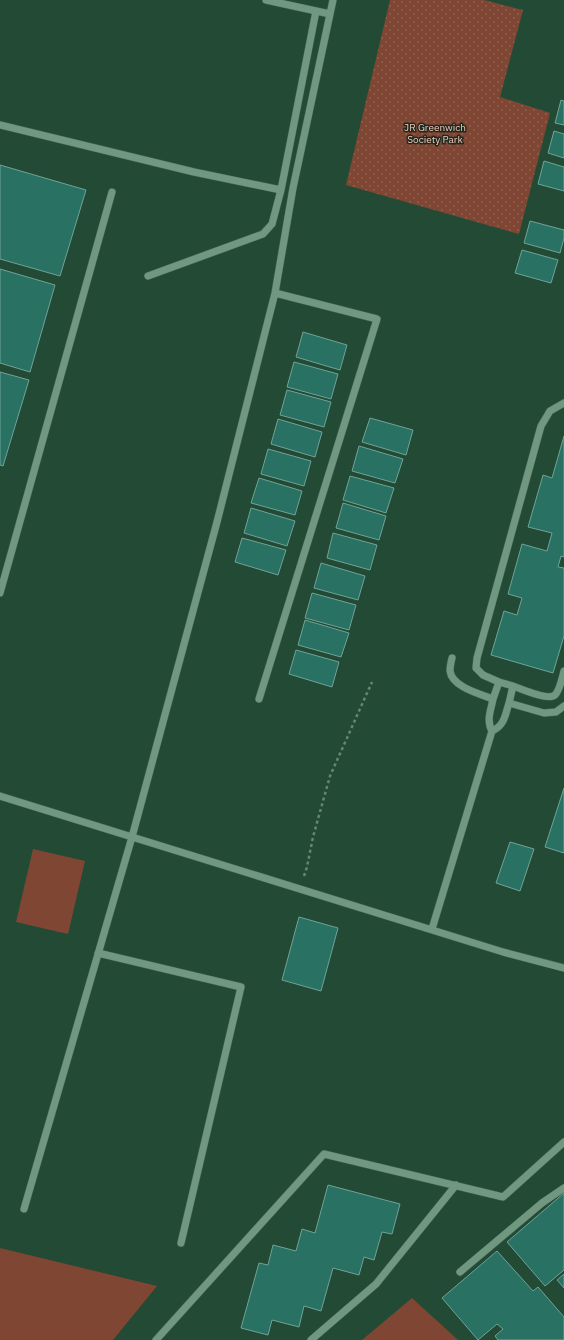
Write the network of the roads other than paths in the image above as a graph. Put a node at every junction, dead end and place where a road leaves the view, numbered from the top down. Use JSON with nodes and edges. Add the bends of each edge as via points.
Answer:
{"nodes":[{"id":1,"x":266,"y":0,"type":"edge"},
{"id":2,"x":333,"y":0,"type":"edge"},
{"id":3,"x":316,"y":11,"type":"junction"},
{"id":4,"x":330,"y":14,"type":"junction"},
{"id":5,"x":0,"y":125,"type":"edge"},
{"id":6,"x":281,"y":190,"type":"junction"},
{"id":7,"x":112,"y":192,"type":"dead end"},
{"id":8,"x":148,"y":276,"type":"dead end"},
{"id":9,"x":275,"y":294,"type":"junction"},
{"id":10,"x":564,"y":403,"type":"edge"},
{"id":11,"x":0,"y":593,"type":"edge"},
{"id":12,"x":452,"y":658,"type":"dead end"},
{"id":13,"x":564,"y":671,"type":"edge"},
{"id":14,"x":499,"y":682,"type":"junction"},
{"id":15,"x":513,"y":686,"type":"junction"},
{"id":16,"x":493,"y":698,"type":"junction"},
{"id":17,"x":259,"y":700,"type":"dead end"},
{"id":18,"x":509,"y":703,"type":"junction"},
{"id":19,"x":564,"y":706,"type":"edge"},
{"id":20,"x":492,"y":731,"type":"junction"},
{"id":21,"x":0,"y":796,"type":"edge"},
{"id":22,"x":132,"y":837,"type":"junction"},
{"id":23,"x":432,"y":929,"type":"junction"},
{"id":24,"x":98,"y":953,"type":"junction"},
{"id":25,"x":564,"y":968,"type":"edge"},
{"id":26,"x":564,"y":1142,"type":"edge"},
{"id":27,"x":456,"y":1185,"type":"junction"},
{"id":28,"x":564,"y":1188,"type":"edge"},
{"id":29,"x":24,"y":1209,"type":"dead end"},
{"id":30,"x":181,"y":1243,"type":"dead end"},
{"id":31,"x":460,"y":1272,"type":"dead end"},
{"id":32,"x":156,"y":1340,"type":"edge"},
{"id":33,"x":311,"y":1340,"type":"edge"}],
"edges":[{"from":1,"to":3,"type":"street"},
{"from":2,"to":4,"type":"street"},
{"from":3,"to":4,"type":"street"},
{"from":3,"to":6,"type":"street"},
{"from":4,"to":9,"type":"street","via":[[293,188]]},
{"from":5,"to":6,"type":"street","via":[[194,172]]},
{"from":6,"to":8,"type":"street","via":[[272,224],[262,234]]},
{"from":7,"to":11,"type":"street"},
{"from":9,"to":17,"type":"street","via":[[377,319]]},
{"from":9,"to":22,"type":"street"},
{"from":10,"to":14,"type":"street","via":[[550,411],[541,426],[477,658],[476,668],[483,675]]},
{"from":12,"to":16,"type":"street","via":[[450,670],[453,680],[464,688]]},
{"from":13,"to":15,"type":"street","via":[[556,694],[551,697]]},
{"from":14,"to":15,"type":"street"},
{"from":14,"to":16,"type":"street"},
{"from":15,"to":18,"type":"street"},
{"from":16,"to":20,"type":"street","via":[[488,720]]},
{"from":18,"to":19,"type":"street","via":[[544,713],[556,712]]},
{"from":18,"to":20,"type":"street","via":[[502,724]]},
{"from":20,"to":23,"type":"street"},
{"from":21,"to":22,"type":"street"},
{"from":22,"to":23,"type":"street"},
{"from":22,"to":24,"type":"street"},
{"from":23,"to":25,"type":"street"},
{"from":24,"to":29,"type":"street"},
{"from":24,"to":30,"type":"street","via":[[240,987]]},
{"from":26,"to":27,"type":"street","via":[[503,1197]]},
{"from":27,"to":32,"type":"street","via":[[324,1154]]},
{"from":27,"to":33,"type":"street","via":[[376,1284]]},
{"from":28,"to":31,"type":"street","via":[[542,1203]]}]}
